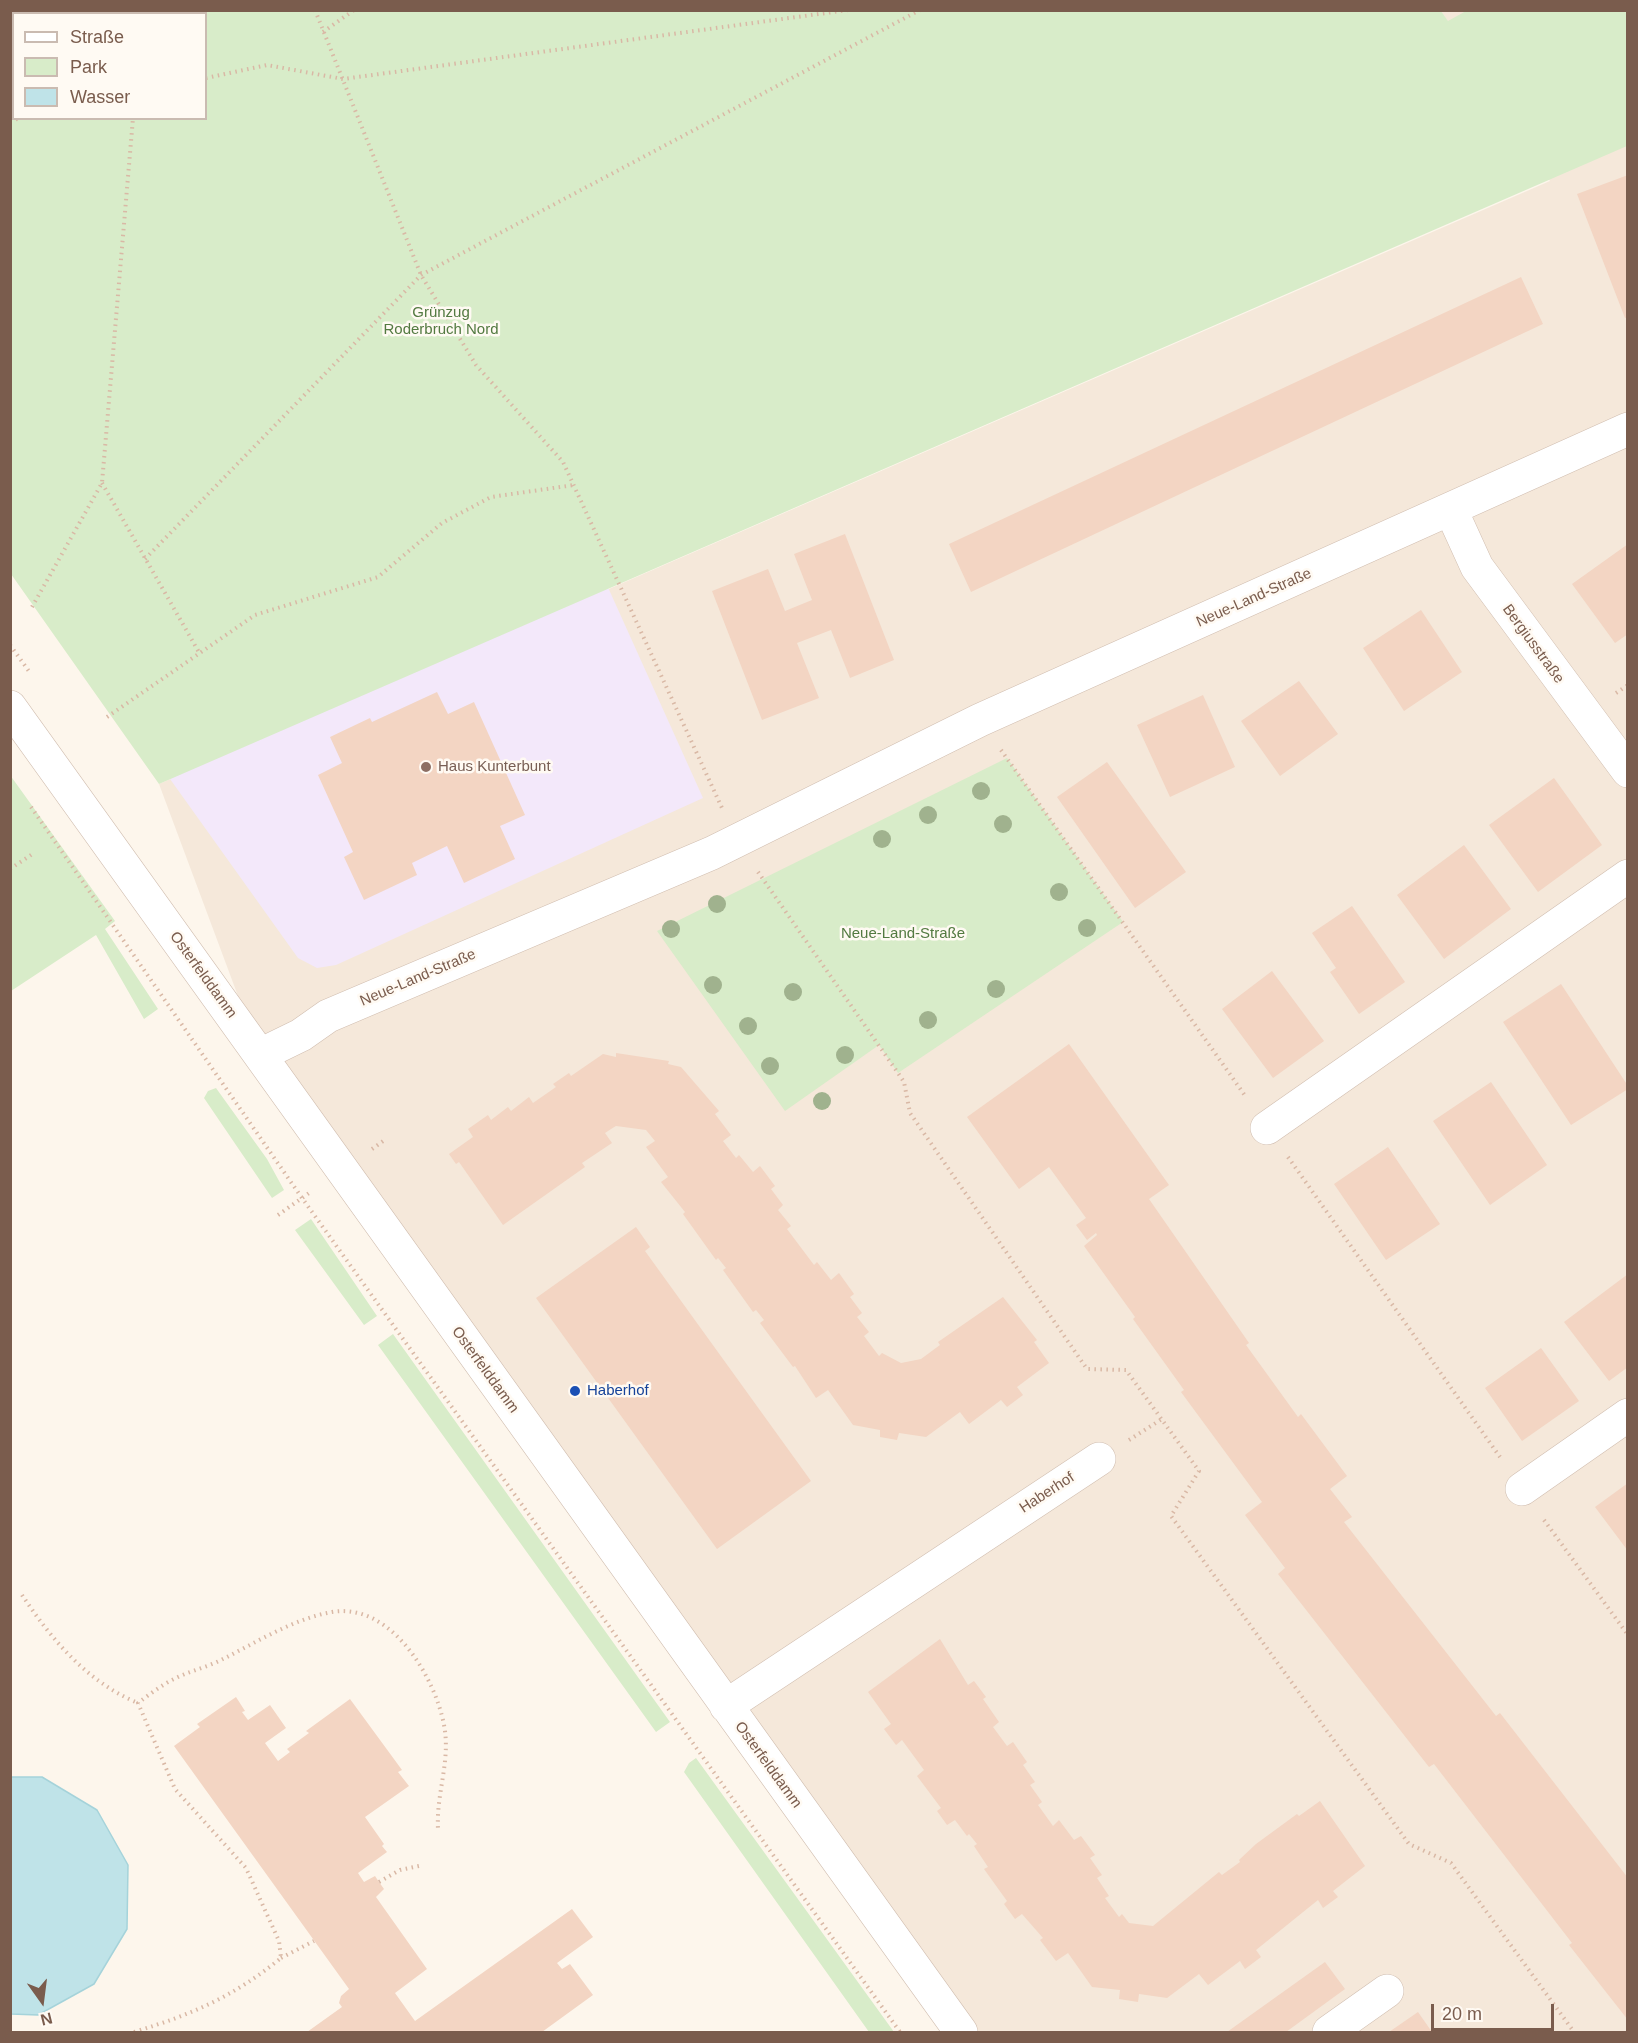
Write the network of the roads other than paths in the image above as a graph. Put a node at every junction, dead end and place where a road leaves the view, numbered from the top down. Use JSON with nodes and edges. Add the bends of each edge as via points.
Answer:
{"nodes":[{"id":1,"x":1628,"y":429,"type":"edge"},
{"id":2,"x":1451,"y":510,"type":"junction"},
{"id":3,"x":10,"y":707,"type":"edge"},
{"id":4,"x":1628,"y":771,"type":"edge"},
{"id":5,"x":1628,"y":876,"type":"edge"},
{"id":6,"x":260,"y":1054,"type":"junction"},
{"id":7,"x":1268,"y":1128,"type":"road end"},
{"id":8,"x":1628,"y":1415,"type":"edge"},
{"id":9,"x":1099,"y":1459,"type":"dead end"},
{"id":10,"x":1522,"y":1489,"type":"road end"},
{"id":11,"x":726,"y":1706,"type":"junction"},
{"id":12,"x":1388,"y":1991,"type":"dead end"},
{"id":13,"x":961,"y":2032,"type":"edge"},
{"id":14,"x":1329,"y":2032,"type":"edge"}],
"edges":[{"from":1,"to":2,"type":"street","name":"Neue-Land-Straße"},
{"from":2,"to":4,"type":"street","name":"Bergiusstraße","via":[[1477,567]]},
{"from":2,"to":6,"type":"street","name":"Neue-Land-Straße","via":[[980,720],[738,841],[328,1016]]},
{"from":3,"to":6,"type":"street","name":"Osterfelddamm"},
{"from":5,"to":7,"type":"street"},
{"from":6,"to":11,"type":"street","name":"Osterfelddamm"},
{"from":8,"to":10,"type":"street"},
{"from":9,"to":11,"type":"street","name":"Haberhof"},
{"from":11,"to":13,"type":"street","name":"Osterfelddamm"},
{"from":12,"to":14,"type":"street"}]}
